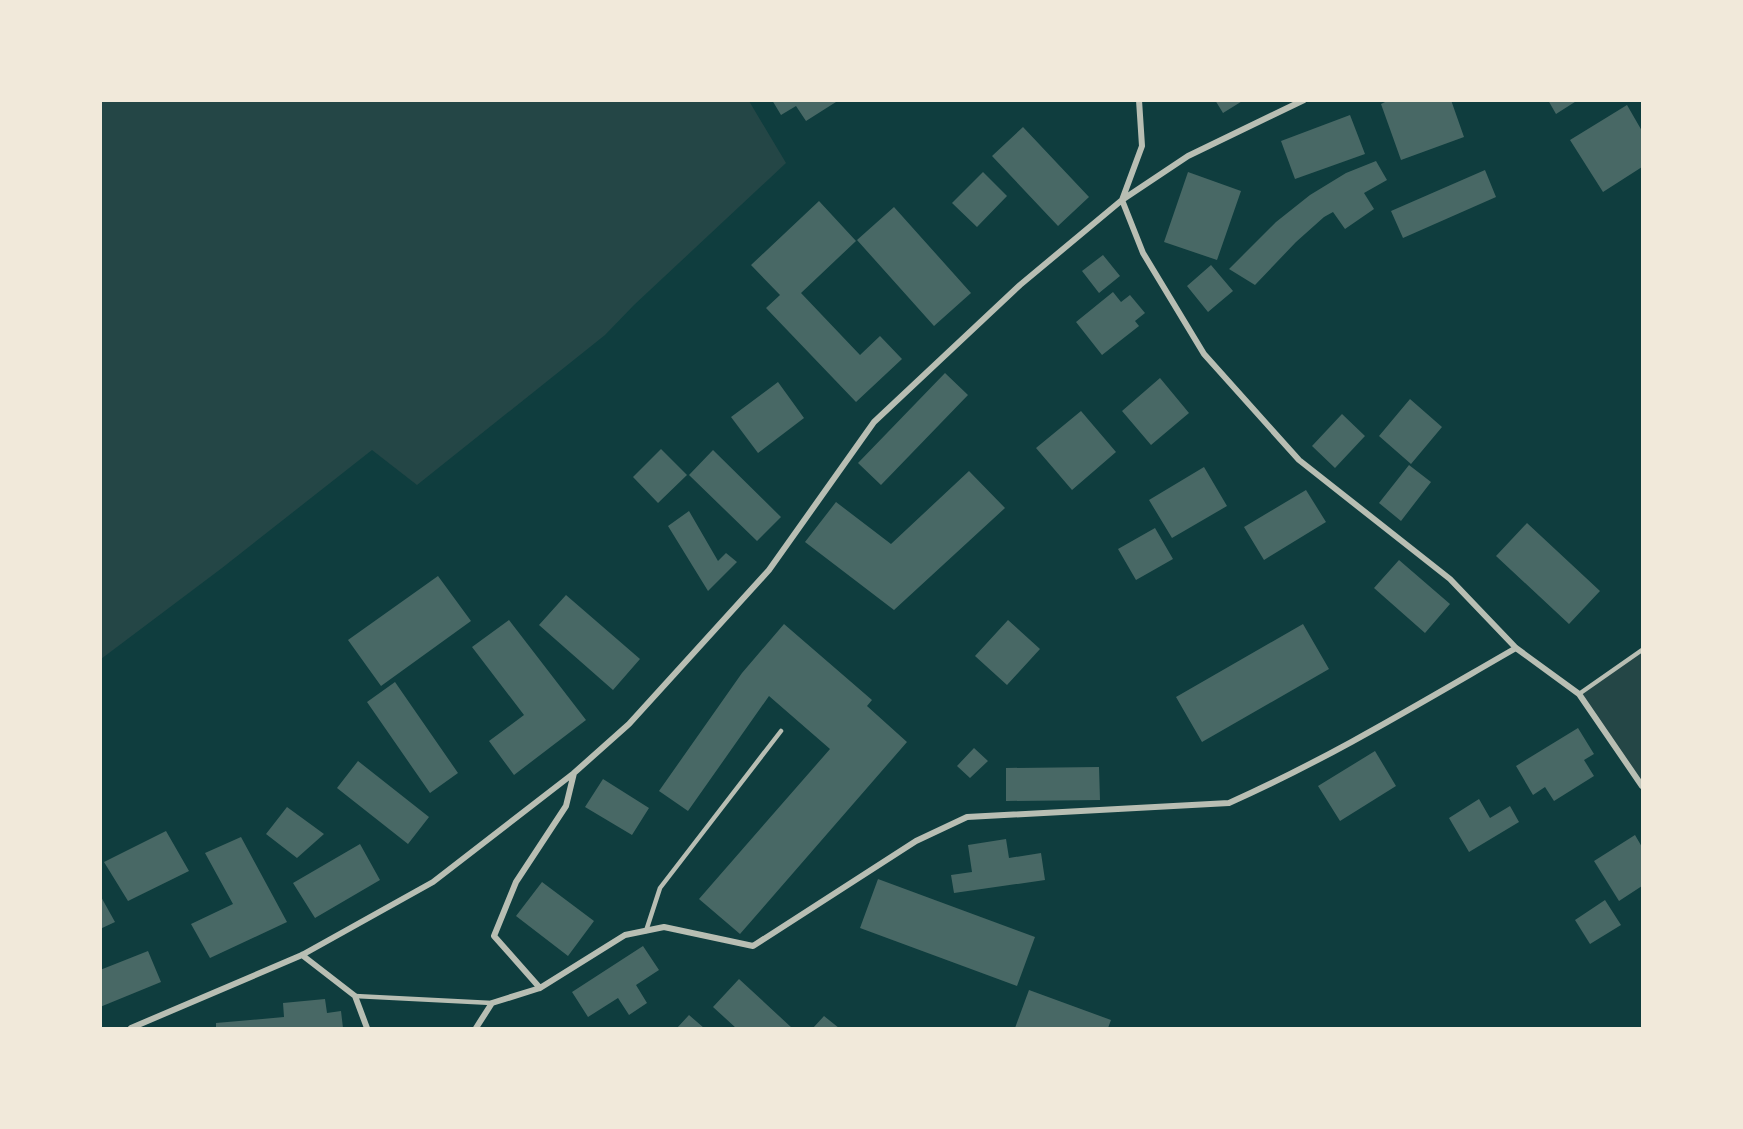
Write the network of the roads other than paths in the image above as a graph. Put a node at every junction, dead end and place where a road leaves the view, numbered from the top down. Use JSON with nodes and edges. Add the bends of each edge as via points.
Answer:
{"nodes":[{"id":1,"x":1139,"y":100,"type":"edge"},
{"id":2,"x":1304,"y":100,"type":"edge"},
{"id":3,"x":1122,"y":200,"type":"junction"},
{"id":4,"x":1516,"y":648,"type":"junction"},
{"id":5,"x":1642,"y":650,"type":"edge"},
{"id":6,"x":1579,"y":694,"type":"junction"},
{"id":7,"x":781,"y":731,"type":"dead end"},
{"id":8,"x":573,"y":773,"type":"junction"},
{"id":9,"x":1642,"y":786,"type":"edge"},
{"id":10,"x":646,"y":931,"type":"junction"},
{"id":11,"x":302,"y":955,"type":"junction"},
{"id":12,"x":540,"y":988,"type":"junction"},
{"id":13,"x":355,"y":996,"type":"junction"},
{"id":14,"x":492,"y":1003,"type":"junction"},
{"id":15,"x":131,"y":1029,"type":"edge"},
{"id":16,"x":367,"y":1029,"type":"edge"},
{"id":17,"x":476,"y":1029,"type":"edge"}],
"edges":[{"from":1,"to":3,"type":"street","via":[[1142,146]]},
{"from":2,"to":3,"type":"street","via":[[1188,156]]},
{"from":3,"to":4,"type":"street","via":[[1143,253],[1204,354],[1299,460],[1450,579]]},
{"from":3,"to":8,"type":"street","via":[[1020,285],[874,422],[768,570],[629,724]]},
{"from":4,"to":6,"type":"street"},
{"from":4,"to":10,"type":"street","via":[[1229,803],[968,817],[916,841],[753,946],[664,927]]},
{"from":5,"to":6,"type":"lane"},
{"from":6,"to":9,"type":"street"},
{"from":7,"to":10,"type":"lane","via":[[660,888]]},
{"from":8,"to":11,"type":"street","via":[[433,882]]},
{"from":8,"to":12,"type":"street","via":[[566,806],[516,882],[494,936]]},
{"from":10,"to":12,"type":"street","via":[[625,935]]},
{"from":11,"to":13,"type":"street"},
{"from":11,"to":15,"type":"street"},
{"from":12,"to":14,"type":"street"},
{"from":13,"to":14,"type":"lane"},
{"from":13,"to":16,"type":"street"},
{"from":14,"to":17,"type":"street"}]}
